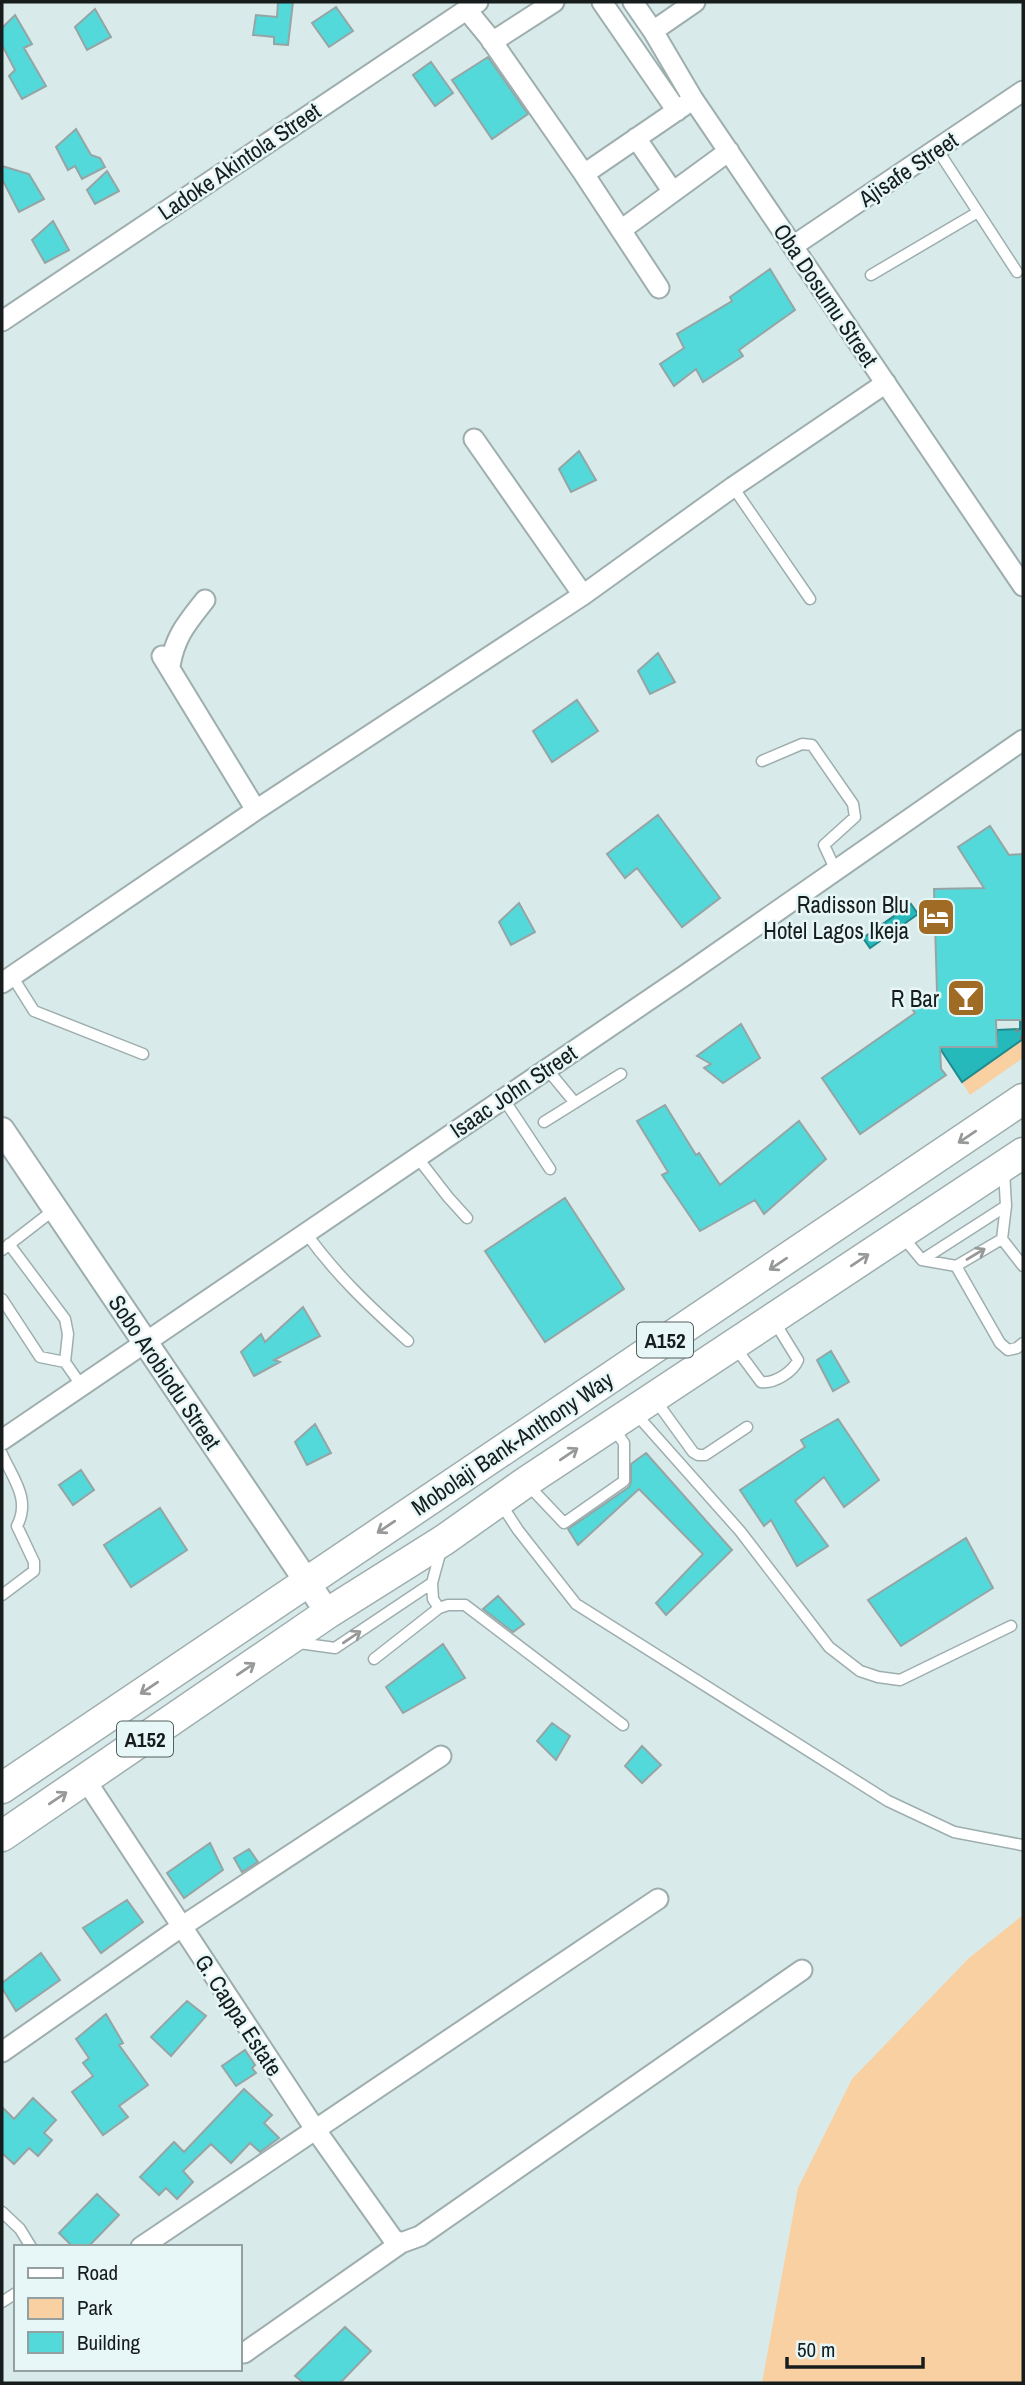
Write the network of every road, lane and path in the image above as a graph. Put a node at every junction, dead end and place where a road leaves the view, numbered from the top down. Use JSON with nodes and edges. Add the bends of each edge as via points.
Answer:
{"nodes":[{"id":1,"x":554,"y":2,"type":"edge"},
{"id":2,"x":602,"y":2,"type":"edge"},
{"id":3,"x":633,"y":2,"type":"edge"},
{"id":4,"x":695,"y":2,"type":"edge"},
{"id":5,"x":472,"y":5,"type":"edge"},
{"id":6,"x":653,"y":31,"type":"junction"},
{"id":7,"x":492,"y":42,"type":"junction"},
{"id":8,"x":1023,"y":91,"type":"edge"},
{"id":9,"x":636,"y":138,"type":"junction"},
{"id":10,"x":937,"y":149,"type":"junction"},
{"id":11,"x":729,"y":151,"type":"junction"},
{"id":12,"x":582,"y":171,"type":"junction"},
{"id":13,"x":673,"y":192,"type":"junction"},
{"id":14,"x":978,"y":212,"type":"junction"},
{"id":15,"x":621,"y":230,"type":"junction"},
{"id":16,"x":793,"y":246,"type":"junction"},
{"id":17,"x":1017,"y":272,"type":"dead end"},
{"id":18,"x":871,"y":275,"type":"dead end"},
{"id":19,"x":659,"y":288,"type":"dead end"},
{"id":20,"x":2,"y":321,"type":"edge"},
{"id":21,"x":886,"y":383,"type":"junction"},
{"id":22,"x":474,"y":439,"type":"dead end"},
{"id":23,"x":733,"y":487,"type":"junction"},
{"id":24,"x":1023,"y":586,"type":"edge"},
{"id":25,"x":583,"y":595,"type":"junction"},
{"id":26,"x":205,"y":600,"type":"dead end"},
{"id":27,"x":810,"y":600,"type":"dead end"},
{"id":28,"x":1023,"y":740,"type":"edge"},
{"id":29,"x":762,"y":761,"type":"dead end"},
{"id":30,"x":256,"y":810,"type":"junction"},
{"id":31,"x":836,"y":871,"type":"junction"},
{"id":32,"x":7,"y":979,"type":"edge"},
{"id":33,"x":1016,"y":1029,"type":"dead end"},
{"id":34,"x":1023,"y":1040,"type":"edge"},
{"id":35,"x":143,"y":1055,"type":"dead end"},
{"id":36,"x":547,"y":1068,"type":"junction"},
{"id":37,"x":621,"y":1074,"type":"dead end"},
{"id":38,"x":503,"y":1098,"type":"junction"},
{"id":39,"x":1023,"y":1099,"type":"edge"},
{"id":40,"x":575,"y":1103,"type":"junction"},
{"id":41,"x":544,"y":1122,"type":"dead end"},
{"id":42,"x":2,"y":1130,"type":"edge"},
{"id":43,"x":417,"y":1157,"type":"junction"},
{"id":44,"x":1014,"y":1159,"type":"edge"},
{"id":45,"x":550,"y":1169,"type":"dead end"},
{"id":46,"x":1006,"y":1206,"type":"junction"},
{"id":47,"x":55,"y":1209,"type":"junction"},
{"id":48,"x":467,"y":1218,"type":"dead end"},
{"id":49,"x":306,"y":1232,"type":"junction"},
{"id":50,"x":899,"y":1233,"type":"junction"},
{"id":51,"x":1002,"y":1239,"type":"junction"},
{"id":52,"x":5,"y":1247,"type":"edge"},
{"id":53,"x":922,"y":1260,"type":"junction"},
{"id":54,"x":956,"y":1266,"type":"junction"},
{"id":55,"x":1023,"y":1266,"type":"edge"},
{"id":56,"x":2,"y":1298,"type":"edge"},
{"id":57,"x":772,"y":1318,"type":"junction"},
{"id":58,"x":408,"y":1341,"type":"dead end"},
{"id":59,"x":144,"y":1342,"type":"junction"},
{"id":60,"x":1023,"y":1343,"type":"edge"},
{"id":61,"x":733,"y":1344,"type":"junction"},
{"id":62,"x":65,"y":1362,"type":"junction"},
{"id":63,"x":81,"y":1385,"type":"junction"},
{"id":64,"x":633,"y":1411,"type":"junction"},
{"id":65,"x":747,"y":1427,"type":"dead end"},
{"id":66,"x":2,"y":1440,"type":"edge"},
{"id":67,"x":2,"y":1454,"type":"edge"},
{"id":68,"x":526,"y":1482,"type":"junction"},
{"id":69,"x":499,"y":1500,"type":"junction"},
{"id":70,"x":444,"y":1540,"type":"junction"},
{"id":71,"x":306,"y":1581,"type":"junction"},
{"id":72,"x":432,"y":1583,"type":"junction"},
{"id":73,"x":2,"y":1595,"type":"edge"},
{"id":74,"x":439,"y":1608,"type":"junction"},
{"id":75,"x":328,"y":1613,"type":"junction"},
{"id":76,"x":1011,"y":1626,"type":"dead end"},
{"id":77,"x":288,"y":1641,"type":"junction"},
{"id":78,"x":374,"y":1659,"type":"dead end"},
{"id":79,"x":623,"y":1725,"type":"dead end"},
{"id":80,"x":441,"y":1756,"type":"dead end"},
{"id":81,"x":85,"y":1779,"type":"junction"},
{"id":82,"x":2,"y":1788,"type":"edge"},
{"id":83,"x":2,"y":1836,"type":"edge"},
{"id":84,"x":1022,"y":1845,"type":"edge"},
{"id":85,"x":658,"y":1899,"type":"dead end"},
{"id":86,"x":181,"y":1927,"type":"junction"},
{"id":87,"x":802,"y":1970,"type":"dead end"},
{"id":88,"x":2,"y":2052,"type":"edge"},
{"id":89,"x":315,"y":2130,"type":"junction"},
{"id":90,"x":2,"y":2212,"type":"edge"},
{"id":91,"x":401,"y":2243,"type":"junction"},
{"id":92,"x":30,"y":2245,"type":"edge"},
{"id":93,"x":144,"y":2245,"type":"edge"},
{"id":94,"x":244,"y":2353,"type":"dead end"}],
"edges":[{"from":1,"to":7,"type":"street"},
{"from":2,"to":9,"type":"street","via":[[681,108]]},
{"from":3,"to":6,"type":"street","name":"Oba Dosumu Street"},
{"from":4,"to":6,"type":"street"},
{"from":5,"to":7,"type":"street"},
{"from":5,"to":20,"type":"street","name":"Ladoke Akintola Street"},
{"from":6,"to":11,"type":"street","name":"Oba Dosumu Street"},
{"from":7,"to":12,"type":"street"},
{"from":8,"to":10,"type":"street","name":"Ajisafe Street"},
{"from":9,"to":12,"type":"street"},
{"from":9,"to":13,"type":"street"},
{"from":10,"to":14,"type":"lane"},
{"from":10,"to":16,"type":"street","name":"Ajisafe Street"},
{"from":11,"to":13,"type":"street"},
{"from":11,"to":16,"type":"street","name":"Oba Dosumu Street"},
{"from":12,"to":15,"type":"street"},
{"from":13,"to":15,"type":"street"},
{"from":14,"to":17,"type":"lane"},
{"from":14,"to":18,"type":"lane"},
{"from":15,"to":19,"type":"street"},
{"from":16,"to":21,"type":"street","name":"Oba Dosumu Street"},
{"from":21,"to":23,"type":"street"},
{"from":21,"to":24,"type":"street","name":"Oba Dosumu Street"},
{"from":22,"to":25,"type":"street"},
{"from":23,"to":25,"type":"street"},
{"from":23,"to":27,"type":"lane"},
{"from":25,"to":30,"type":"street"},
{"from":26,"to":30,"type":"street","via":[[166,661]]},
{"from":28,"to":31,"type":"street","name":"Isaac John Street"},
{"from":29,"to":31,"type":"lane","via":[[802,744],[812,745],[853,804],[855,817],[824,845]]},
{"from":30,"to":32,"type":"street"},
{"from":31,"to":36,"type":"street","name":"Isaac John Street"},
{"from":32,"to":35,"type":"lane","via":[[34,1011]]},
{"from":33,"to":34,"type":"path"},
{"from":36,"to":38,"type":"street","name":"Isaac John Street"},
{"from":36,"to":40,"type":"lane"},
{"from":37,"to":40,"type":"lane"},
{"from":38,"to":43,"type":"street","name":"Isaac John Street"},
{"from":38,"to":45,"type":"lane"},
{"from":39,"to":71,"type":"main road","name":"Mobolaji Bank-Anthony Way","number":"A152","one_way":true},
{"from":40,"to":41,"type":"lane"},
{"from":42,"to":47,"type":"street","name":"Sobo Arobiodu Street"},
{"from":43,"to":48,"type":"lane"},
{"from":43,"to":49,"type":"street","name":"Isaac John Street"},
{"from":44,"to":46,"type":"lane"},
{"from":44,"to":50,"type":"main road","name":"Mobolaji Bank-Anthony Way","number":"A152"},
{"from":46,"to":51,"type":"lane"},
{"from":46,"to":53,"type":"lane"},
{"from":47,"to":52,"type":"lane"},
{"from":47,"to":59,"type":"street","name":"Sobo Arobiodu Street"},
{"from":49,"to":58,"type":"lane","via":[[363,1301]]},
{"from":49,"to":59,"type":"street","name":"Isaac John Street"},
{"from":50,"to":53,"type":"lane"},
{"from":57,"to":50,"type":"main road","name":"Mobolaji Bank-Anthony Way","number":"A152","one_way":true},
{"from":54,"to":51,"type":"lane","one_way":true},
{"from":51,"to":55,"type":"lane"},
{"from":52,"to":62,"type":"lane","via":[[65,1319]]},
{"from":53,"to":54,"type":"lane"},
{"from":54,"to":60,"type":"lane","via":[[1000,1343],[1008,1350]]},
{"from":56,"to":62,"type":"lane","via":[[40,1357]]},
{"from":57,"to":61,"type":"main road","name":"Mobolaji Bank-Anthony Way","number":"A152"},
{"from":57,"to":61,"type":"lane","via":[[798,1360],[796,1366],[772,1382],[761,1382]]},
{"from":59,"to":63,"type":"street","name":"Isaac John Street"},
{"from":59,"to":71,"type":"street","name":"Sobo Arobiodu Street"},
{"from":61,"to":64,"type":"main road","name":"Mobolaji Bank-Anthony Way","number":"A152"},
{"from":62,"to":63,"type":"lane"},
{"from":63,"to":66,"type":"street","name":"Isaac John Street"},
{"from":64,"to":65,"type":"lane","via":[[698,1455]]},
{"from":68,"to":64,"type":"main road","name":"Mobolaji Bank-Anthony Way","number":"A152","one_way":true},
{"from":64,"to":68,"type":"lane","via":[[624,1443],[624,1480],[564,1523]]},
{"from":64,"to":76,"type":"lane","via":[[740,1531],[829,1647],[860,1671],[900,1680]]},
{"from":67,"to":73,"type":"lane","via":[[24,1502],[17,1526],[34,1562],[34,1571]]},
{"from":68,"to":69,"type":"main road","name":"Mobolaji Bank-Anthony Way","number":"A152"},
{"from":69,"to":70,"type":"main road","name":"Mobolaji Bank-Anthony Way","number":"A152"},
{"from":69,"to":84,"type":"lane","via":[[576,1604],[888,1801],[954,1832]]},
{"from":70,"to":72,"type":"lane"},
{"from":70,"to":75,"type":"main road","name":"Mobolaji Bank-Anthony Way","number":"A152"},
{"from":71,"to":75,"type":"street","name":"Sobo Arobiodu Street"},
{"from":71,"to":82,"type":"main road","name":"Mobolaji Bank-Anthony Way","number":"A152","one_way":true},
{"from":72,"to":74,"type":"lane"},
{"from":77,"to":72,"type":"lane","one_way":true,"via":[[335,1648]]},
{"from":74,"to":78,"type":"lane"},
{"from":74,"to":79,"type":"lane","via":[[465,1605]]},
{"from":75,"to":77,"type":"main road","name":"Mobolaji Bank-Anthony Way","number":"A152"},
{"from":81,"to":77,"type":"main road","name":"Mobolaji Bank-Anthony Way","number":"A152","one_way":true},
{"from":80,"to":86,"type":"street"},
{"from":83,"to":81,"type":"main road","name":"Mobolaji Bank-Anthony Way","number":"A152","one_way":true},
{"from":81,"to":86,"type":"street","name":"G. Cappa Estate"},
{"from":85,"to":89,"type":"street"},
{"from":86,"to":88,"type":"street"},
{"from":86,"to":89,"type":"street","name":"G. Cappa Estate"},
{"from":87,"to":91,"type":"street","via":[[420,2236]]},
{"from":89,"to":91,"type":"street","name":"G. Cappa Estate","via":[[393,2239]]},
{"from":89,"to":93,"type":"street"},
{"from":90,"to":92,"type":"lane"},
{"from":91,"to":94,"type":"street"}]}
